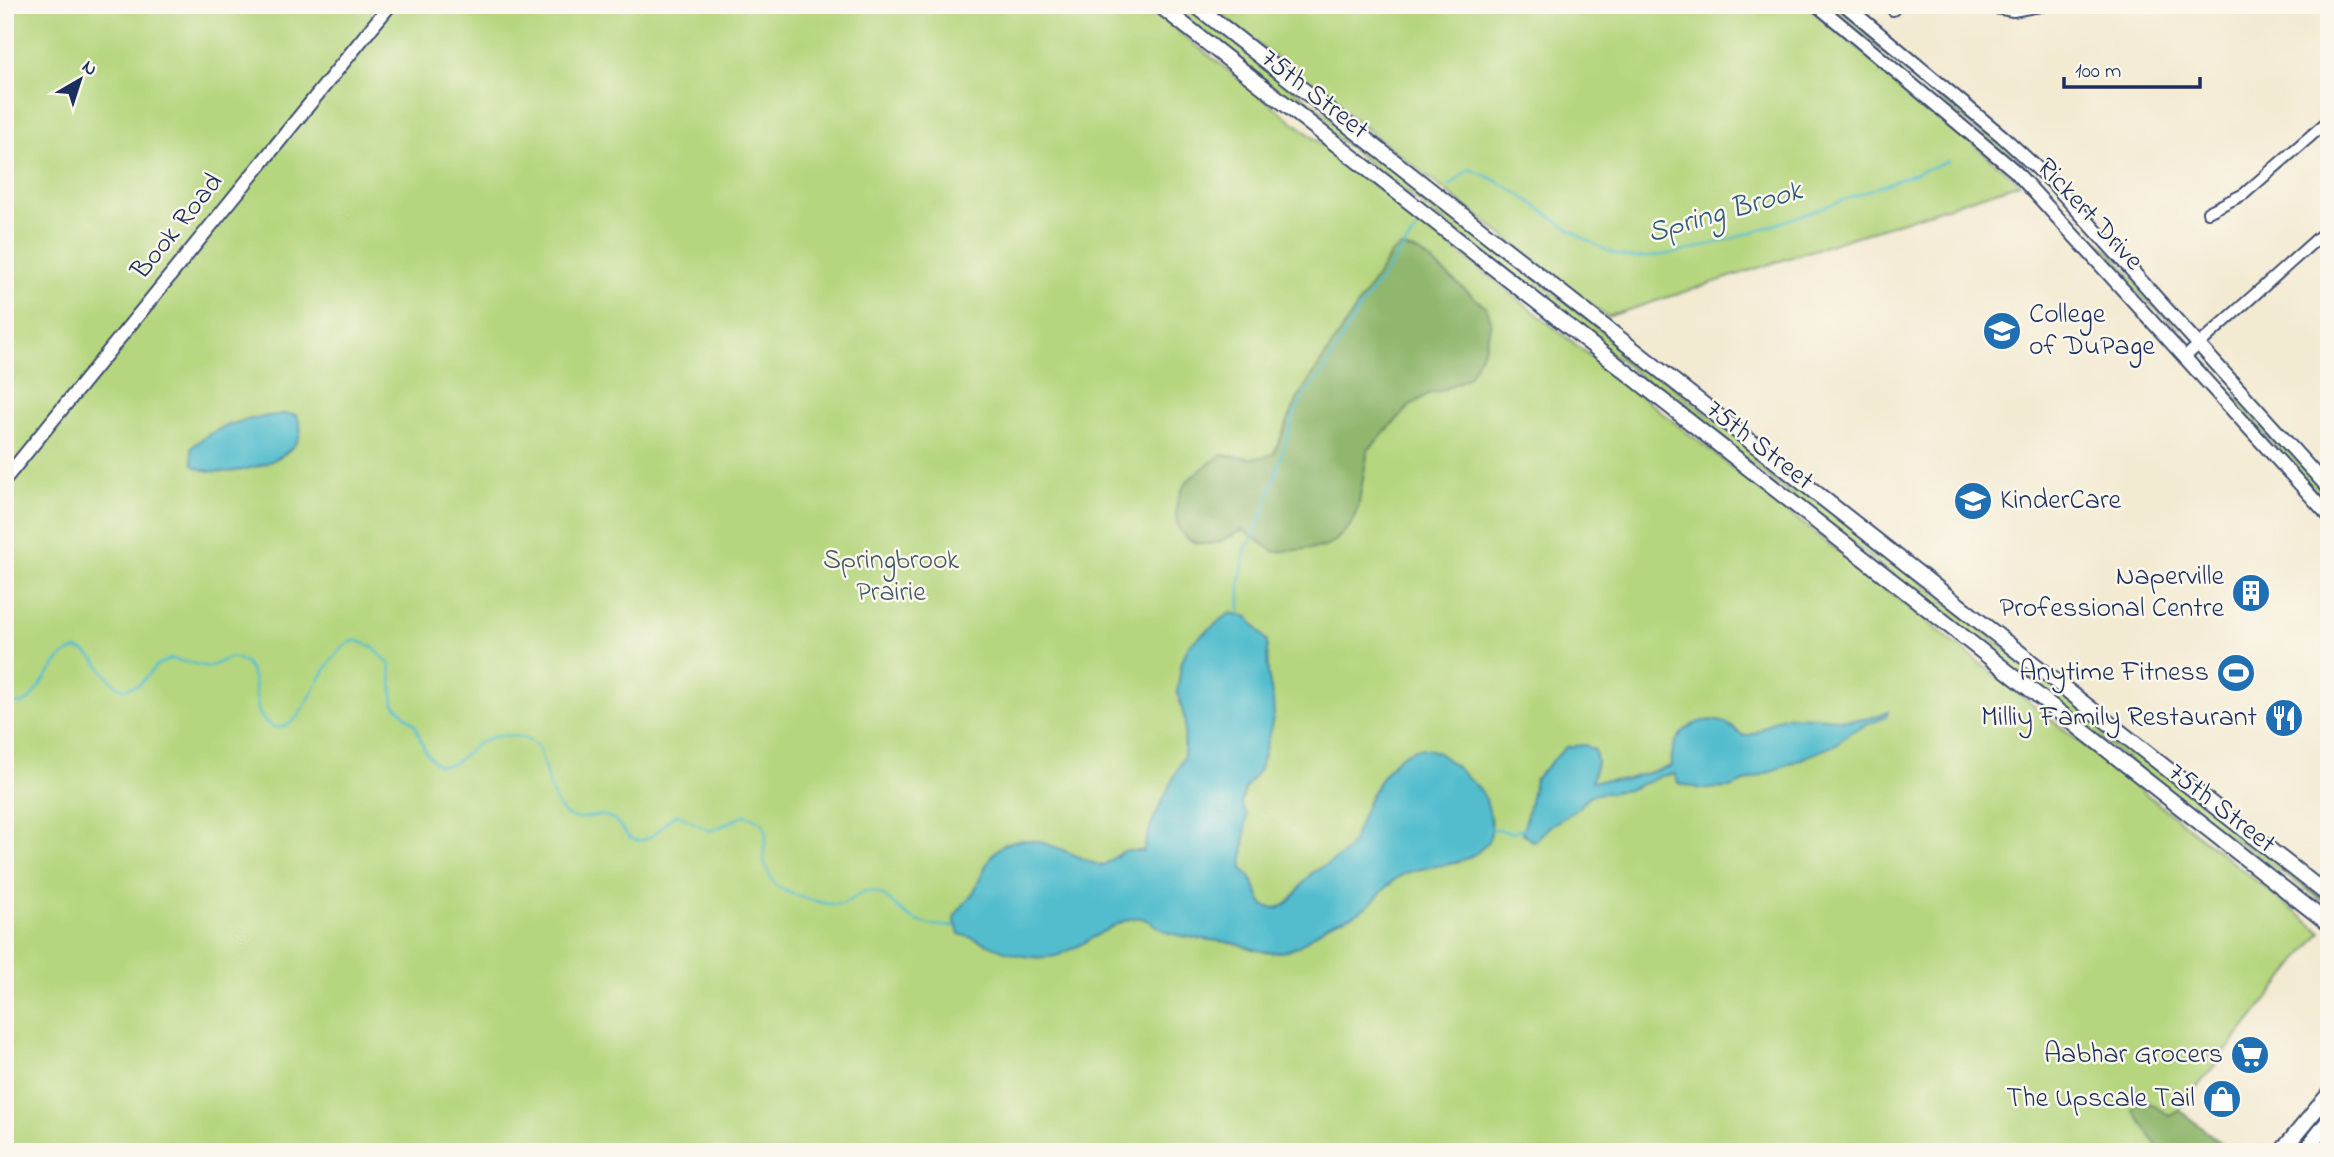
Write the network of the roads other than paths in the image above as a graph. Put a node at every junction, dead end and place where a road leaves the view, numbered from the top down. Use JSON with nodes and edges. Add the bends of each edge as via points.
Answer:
{"nodes":[{"id":1,"x":390,"y":5,"type":"edge"},
{"id":2,"x":1159,"y":5,"type":"edge"},
{"id":3,"x":1195,"y":5,"type":"edge"},
{"id":4,"x":1817,"y":5,"type":"edge"},
{"id":5,"x":1845,"y":5,"type":"edge"},
{"id":6,"x":1979,"y":5,"type":"edge"},
{"id":7,"x":2046,"y":5,"type":"edge"},
{"id":8,"x":2329,"y":120,"type":"edge"},
{"id":9,"x":2208,"y":212,"type":"dead end"},
{"id":10,"x":2329,"y":228,"type":"edge"},
{"id":11,"x":2199,"y":344,"type":"junction"},
{"id":12,"x":2185,"y":357,"type":"junction"},
{"id":13,"x":5,"y":479,"type":"edge"},
{"id":14,"x":2329,"y":489,"type":"edge"},
{"id":15,"x":2329,"y":516,"type":"edge"},
{"id":16,"x":2329,"y":896,"type":"edge"},
{"id":17,"x":2329,"y":924,"type":"edge"},
{"id":18,"x":2329,"y":1094,"type":"edge"},
{"id":19,"x":2329,"y":1121,"type":"edge"},
{"id":20,"x":2310,"y":1149,"type":"edge"},
{"id":21,"x":2281,"y":1152,"type":"edge"}],
"edges":[{"from":1,"to":13,"type":"street","name":"Book Road"},
{"from":2,"to":17,"type":"main road","name":"75th Street"},
{"from":3,"to":16,"type":"main road","name":"75th Street"},
{"from":4,"to":12,"type":"street","name":"Rickert Drive","via":[[2015,171]]},
{"from":5,"to":11,"type":"street","name":"Rickert Drive","via":[[2035,166]]},
{"from":6,"to":7,"type":"street","via":[[2013,11]]},
{"from":8,"to":9,"type":"street","via":[[2244,194]]},
{"from":10,"to":11,"type":"street"},
{"from":11,"to":12,"type":"street"},
{"from":11,"to":14,"type":"street","name":"Rickert Drive"},
{"from":12,"to":15,"type":"street","name":"Rickert Drive"},
{"from":18,"to":21,"type":"main road"},
{"from":19,"to":20,"type":"main road"}]}
